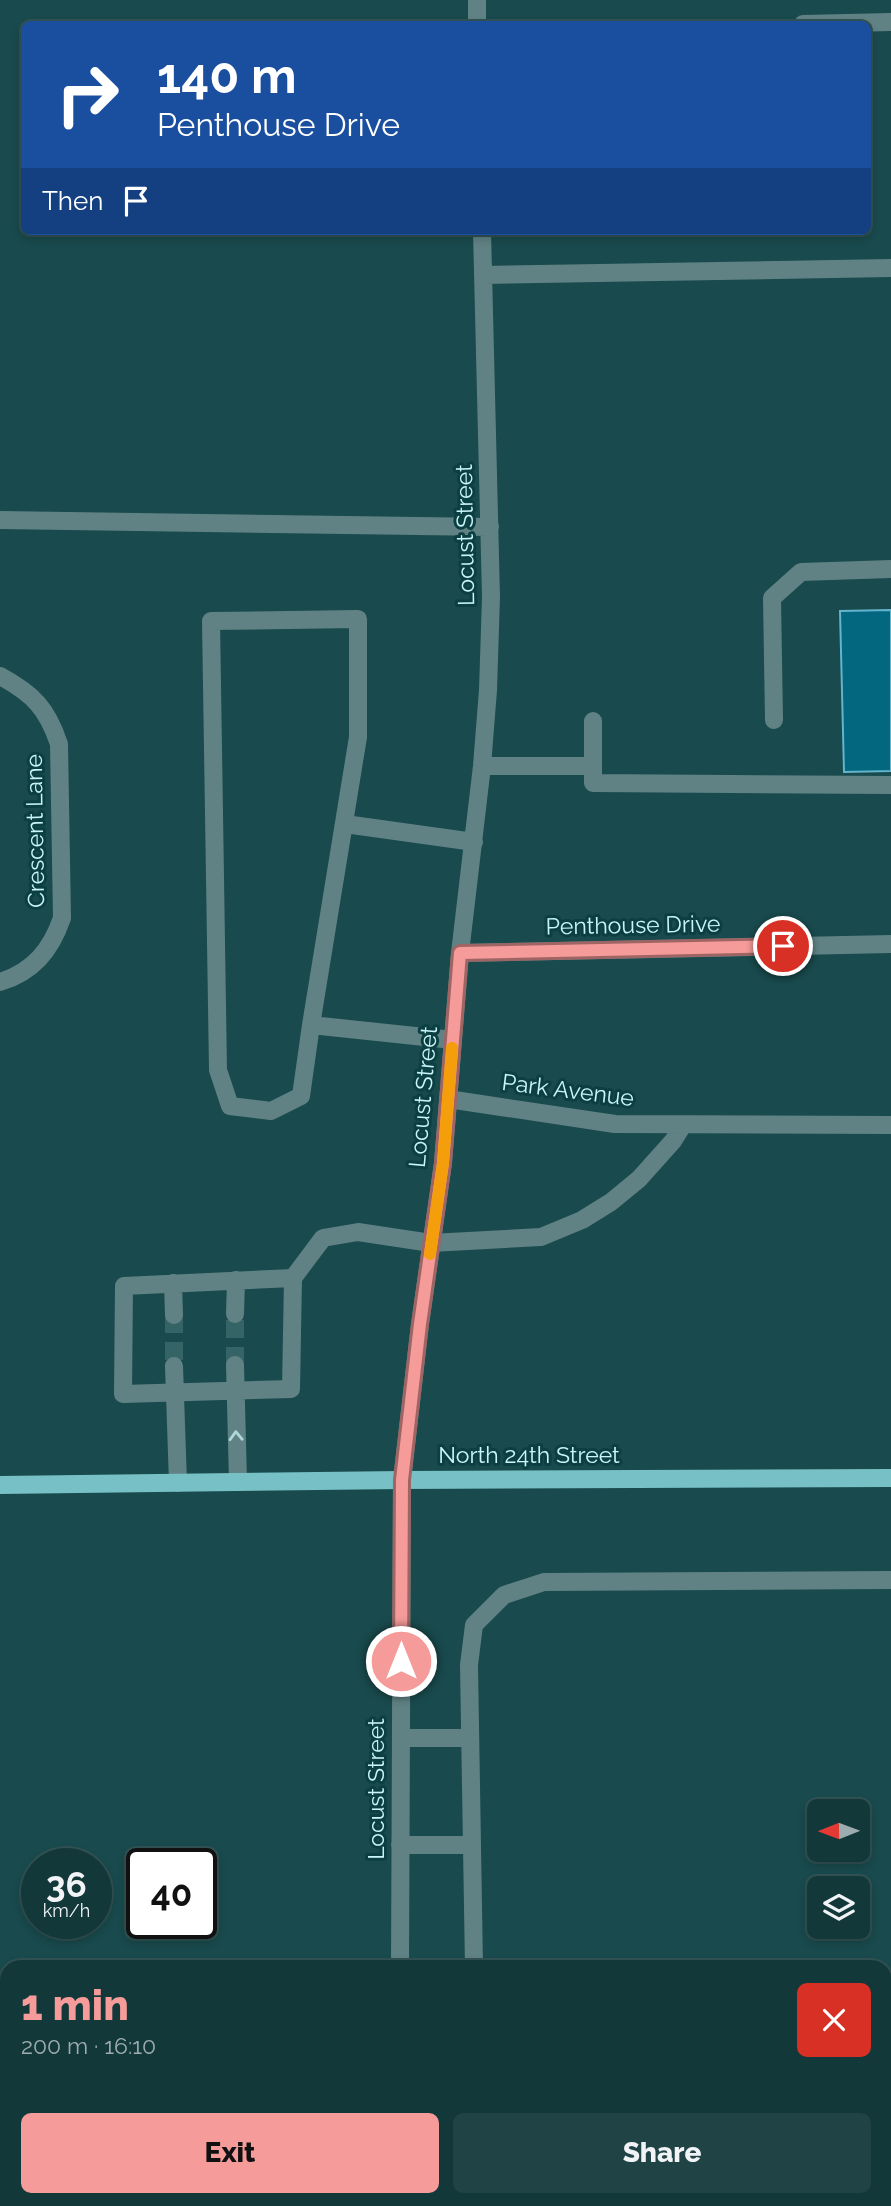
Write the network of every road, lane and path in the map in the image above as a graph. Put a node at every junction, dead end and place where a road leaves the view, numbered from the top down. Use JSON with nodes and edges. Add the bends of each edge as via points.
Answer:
{"nodes":[{"id":1,"x":477,"y":0,"type":"edge"},
{"id":2,"x":477,"y":21,"type":"edge"},
{"id":3,"x":871,"y":22,"type":"edge"},
{"id":4,"x":891,"y":22,"type":"edge"},
{"id":5,"x":482,"y":235,"type":"edge"},
{"id":6,"x":891,"y":268,"type":"edge"},
{"id":7,"x":484,"y":275,"type":"junction"},
{"id":8,"x":0,"y":520,"type":"edge"},
{"id":9,"x":490,"y":527,"type":"junction"},
{"id":10,"x":891,"y":569,"type":"edge"},
{"id":11,"x":0,"y":676,"type":"edge"},
{"id":12,"x":774,"y":720,"type":"dead end"},
{"id":13,"x":593,"y":721,"type":"dead end"},
{"id":14,"x":482,"y":766,"type":"junction"},
{"id":15,"x":593,"y":766,"type":"junction"},
{"id":16,"x":891,"y":785,"type":"edge"},
{"id":17,"x":345,"y":824,"type":"junction"},
{"id":18,"x":474,"y":842,"type":"junction"},
{"id":19,"x":891,"y":944,"type":"edge"},
{"id":20,"x":460,"y":953,"type":"junction"},
{"id":21,"x":0,"y":982,"type":"edge"},
{"id":22,"x":311,"y":1025,"type":"junction"},
{"id":23,"x":453,"y":1040,"type":"junction"},
{"id":24,"x":448,"y":1099,"type":"junction"},
{"id":25,"x":682,"y":1125,"type":"junction"},
{"id":26,"x":891,"y":1125,"type":"edge"},
{"id":27,"x":431,"y":1243,"type":"junction"},
{"id":28,"x":293,"y":1278,"type":"junction"},
{"id":29,"x":236,"y":1280,"type":"junction"},
{"id":30,"x":173,"y":1283,"type":"junction"},
{"id":31,"x":235,"y":1314,"type":"tunnel mouth"},
{"id":32,"x":174,"y":1315,"type":"tunnel mouth"},
{"id":33,"x":235,"y":1365,"type":"tunnel mouth"},
{"id":34,"x":174,"y":1366,"type":"tunnel mouth"},
{"id":35,"x":235,"y":1390,"type":"junction"},
{"id":36,"x":176,"y":1394,"type":"junction"},
{"id":37,"x":891,"y":1478,"type":"edge"},
{"id":38,"x":402,"y":1480,"type":"junction"},
{"id":39,"x":238,"y":1482,"type":"junction"},
{"id":40,"x":178,"y":1483,"type":"junction"},
{"id":41,"x":0,"y":1485,"type":"edge"},
{"id":42,"x":891,"y":1580,"type":"edge"},
{"id":43,"x":401,"y":1738,"type":"junction"},
{"id":44,"x":470,"y":1738,"type":"junction"},
{"id":45,"x":400,"y":1845,"type":"junction"},
{"id":46,"x":472,"y":1845,"type":"junction"},
{"id":47,"x":400,"y":1960,"type":"edge"},
{"id":48,"x":474,"y":1960,"type":"edge"}],
"edges":[{"from":1,"to":2,"type":"street"},
{"from":3,"to":4,"type":"street"},
{"from":5,"to":7,"type":"street","name":"Locust Street"},
{"from":6,"to":7,"type":"street"},
{"from":7,"to":9,"type":"street","name":"Locust Street"},
{"from":8,"to":9,"type":"street"},
{"from":9,"to":14,"type":"street","name":"Locust Street"},
{"from":10,"to":12,"type":"street","via":[[801,572],[772,598]]},
{"from":11,"to":21,"type":"street","name":"Crescent Lane","via":[[37,700],[51,719],[59,744],[62,918],[43,957],[23,973]]},
{"from":13,"to":15,"type":"street"},
{"from":14,"to":15,"type":"street"},
{"from":14,"to":18,"type":"street","name":"Locust Street"},
{"from":15,"to":16,"type":"street","via":[[593,783]]},
{"from":17,"to":18,"type":"street"},
{"from":17,"to":22,"type":"street"},
{"from":17,"to":22,"type":"street","via":[[358,737],[358,619],[212,621],[218,1070],[230,1106],[271,1111],[301,1096]]},
{"from":18,"to":20,"type":"street","name":"Locust Street"},
{"from":19,"to":20,"type":"street","name":"Penthouse Drive"},
{"from":20,"to":23,"type":"street","name":"Locust Street"},
{"from":22,"to":23,"type":"street"},
{"from":23,"to":24,"type":"street","name":"Locust Street"},
{"from":24,"to":25,"type":"street","name":"Park Avenue","via":[[615,1124]]},
{"from":24,"to":27,"type":"street","name":"Locust Street"},
{"from":25,"to":26,"type":"street","name":"Park Avenue"},
{"from":25,"to":27,"type":"street","via":[[639,1179],[582,1220],[541,1237]]},
{"from":27,"to":28,"type":"street","via":[[358,1232],[323,1238]]},
{"from":27,"to":38,"type":"street","name":"Locust Street"},
{"from":28,"to":29,"type":"street"},
{"from":28,"to":35,"type":"street","via":[[291,1390]]},
{"from":29,"to":30,"type":"street"},
{"from":29,"to":31,"type":"street"},
{"from":30,"to":32,"type":"street"},
{"from":30,"to":36,"type":"street","via":[[124,1286],[123,1394]]},
{"from":33,"to":35,"type":"street"},
{"from":34,"to":36,"type":"street"},
{"from":35,"to":36,"type":"street"},
{"from":39,"to":35,"type":"street","one_way":true},
{"from":36,"to":40,"type":"street"},
{"from":37,"to":38,"type":"main road","name":"North 24th Street"},
{"from":38,"to":39,"type":"main road","name":"North 24th Street"},
{"from":38,"to":43,"type":"street","name":"Locust Street"},
{"from":39,"to":40,"type":"main road","name":"North 24th Street"},
{"from":40,"to":41,"type":"main road","name":"North 24th Street"},
{"from":42,"to":44,"type":"street","via":[[544,1582],[504,1595],[474,1625],[469,1665]]},
{"from":43,"to":44,"type":"street"},
{"from":43,"to":45,"type":"street","name":"Locust Street"},
{"from":44,"to":46,"type":"street"},
{"from":45,"to":46,"type":"street"},
{"from":45,"to":47,"type":"street","name":"Locust Street"},
{"from":46,"to":48,"type":"street"}]}
